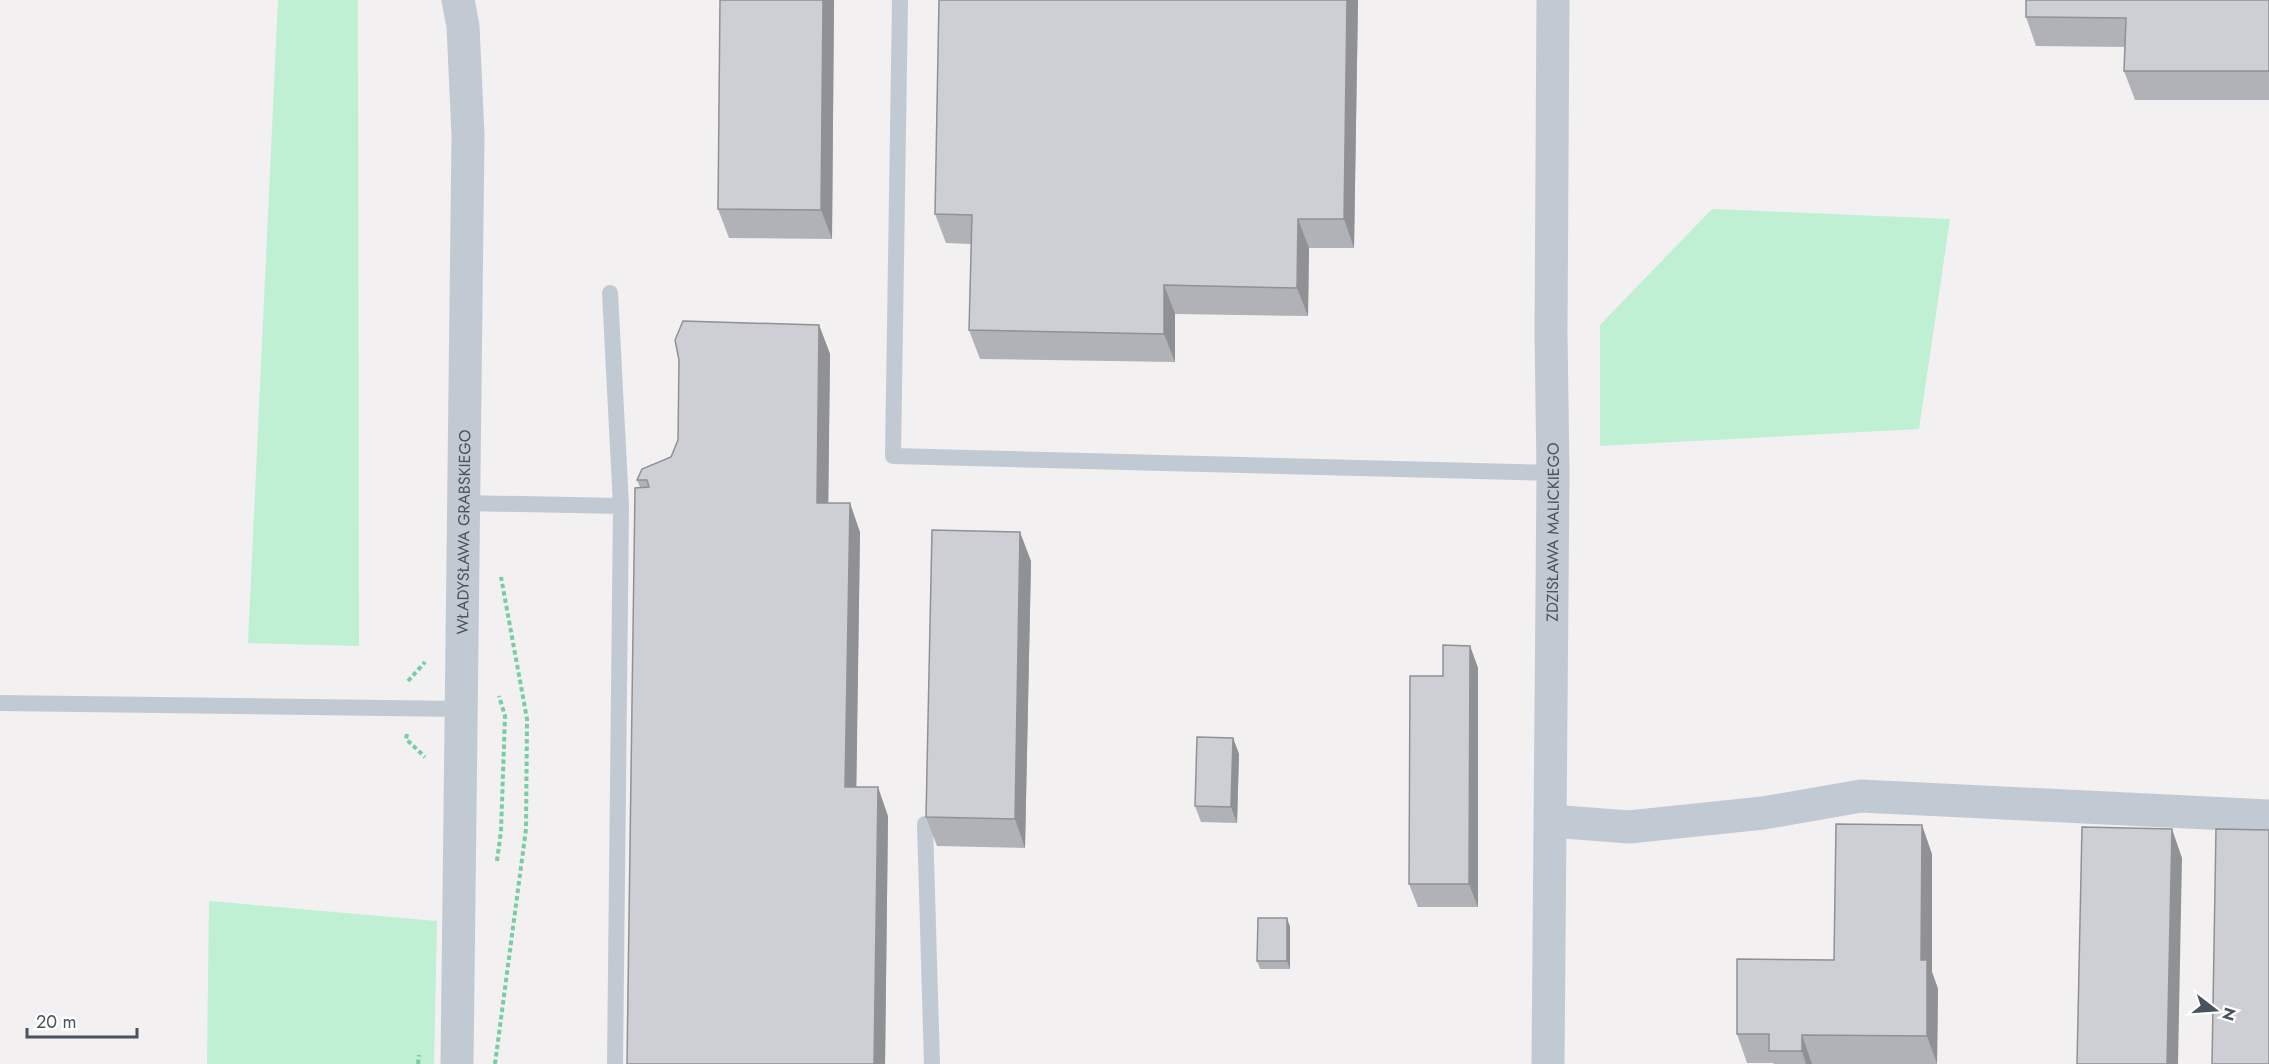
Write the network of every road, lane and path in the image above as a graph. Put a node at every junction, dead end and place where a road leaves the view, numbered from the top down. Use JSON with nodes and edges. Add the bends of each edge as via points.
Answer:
{"nodes":[{"id":1,"x":458,"y":0,"type":"edge"},
{"id":2,"x":900,"y":0,"type":"edge"},
{"id":3,"x":1553,"y":0,"type":"edge"},
{"id":4,"x":610,"y":293,"type":"dead end"},
{"id":5,"x":1553,"y":473,"type":"junction"},
{"id":6,"x":463,"y":503,"type":"junction"},
{"id":7,"x":621,"y":506,"type":"junction"},
{"id":8,"x":0,"y":704,"type":"edge"},
{"id":9,"x":460,"y":709,"type":"junction"},
{"id":10,"x":2269,"y":816,"type":"edge"},
{"id":11,"x":1551,"y":821,"type":"junction"},
{"id":12,"x":925,"y":824,"type":"edge"},
{"id":13,"x":457,"y":1064,"type":"edge"},
{"id":14,"x":615,"y":1064,"type":"edge"},
{"id":15,"x":932,"y":1064,"type":"edge"},
{"id":16,"x":1548,"y":1064,"type":"edge"}],
"edges":[{"from":1,"to":6,"type":"street","name":"WŁADYSŁAWA GRABSKIEGO","via":[[463,26],[468,135]]},
{"from":2,"to":5,"type":"lane","via":[[893,456]]},
{"from":3,"to":5,"type":"street","name":"ZDZISŁAWA MALICKIEGO"},
{"from":4,"to":7,"type":"lane"},
{"from":5,"to":11,"type":"street","name":"ZDZISŁAWA MALICKIEGO"},
{"from":6,"to":7,"type":"lane"},
{"from":6,"to":9,"type":"street","name":"WŁADYSŁAWA GRABSKIEGO"},
{"from":7,"to":14,"type":"lane"},
{"from":8,"to":9,"type":"lane"},
{"from":9,"to":13,"type":"street","name":"WŁADYSŁAWA GRABSKIEGO"},
{"from":10,"to":11,"type":"street","via":[[1861,796],[1763,813],[1629,827]]},
{"from":11,"to":16,"type":"street","name":"ZDZISŁAWA MALICKIEGO"},
{"from":12,"to":15,"type":"lane"}]}
